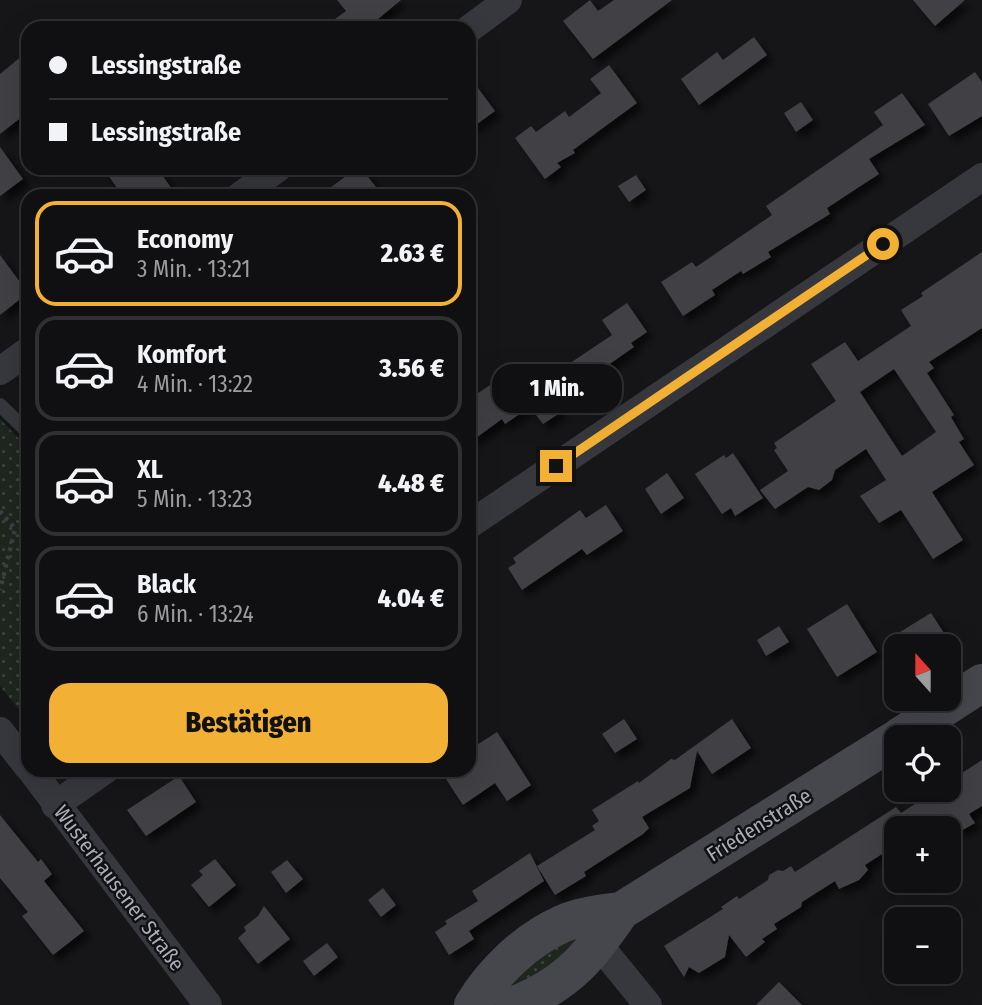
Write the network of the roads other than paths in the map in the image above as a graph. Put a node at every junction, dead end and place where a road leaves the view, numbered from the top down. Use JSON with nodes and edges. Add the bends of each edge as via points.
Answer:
{"nodes":[{"id":1,"x":508,"y":0,"type":"edge"},
{"id":2,"x":476,"y":24,"type":"edge"},
{"id":3,"x":268,"y":175,"type":"edge"},
{"id":4,"x":982,"y":177,"type":"edge"},
{"id":5,"x":250,"y":189,"type":"edge"},
{"id":6,"x":21,"y":356,"type":"edge"},
{"id":7,"x":0,"y":371,"type":"edge"},
{"id":8,"x":0,"y":405,"type":"edge"},
{"id":9,"x":21,"y":425,"type":"edge"},
{"id":10,"x":476,"y":520,"type":"edge"},
{"id":11,"x":982,"y":683,"type":"edge"},
{"id":12,"x":917,"y":725,"type":"edge"},
{"id":13,"x":0,"y":732,"type":"edge"},
{"id":14,"x":884,"y":746,"type":"edge"},
{"id":15,"x":21,"y":758,"type":"edge"},
{"id":16,"x":35,"y":777,"type":"edge"},
{"id":17,"x":95,"y":777,"type":"edge"},
{"id":18,"x":55,"y":805,"type":"junction"},
{"id":19,"x":621,"y":911,"type":"junction"},
{"id":20,"x":596,"y":947,"type":"junction"},
{"id":21,"x":208,"y":1005,"type":"edge"},
{"id":22,"x":473,"y":1005,"type":"edge"},
{"id":23,"x":515,"y":1005,"type":"edge"},
{"id":24,"x":648,"y":1005,"type":"edge"}],
"edges":[{"from":1,"to":2,"type":"street"},
{"from":3,"to":5,"type":"street"},
{"from":4,"to":10,"type":"street"},
{"from":6,"to":7,"type":"street"},
{"from":8,"to":9,"type":"lane"},
{"from":11,"to":12,"type":"street","name":"Friedenstraße"},
{"from":13,"to":15,"type":"street","name":"Wusterhausener Straße"},
{"from":14,"to":19,"type":"street","name":"Friedenstraße"},
{"from":16,"to":18,"type":"street","name":"Wusterhausener Straße"},
{"from":17,"to":18,"type":"street"},
{"from":18,"to":21,"type":"street","name":"Wusterhausener Straße"},
{"from":19,"to":20,"type":"street","name":"Friedenstraße"},
{"from":19,"to":22,"type":"street","name":"Friedenstraße","via":[[563,924],[524,947]]},
{"from":20,"to":23,"type":"street","name":"Friedenstraße","via":[[563,981]]},
{"from":20,"to":24,"type":"street"}]}
